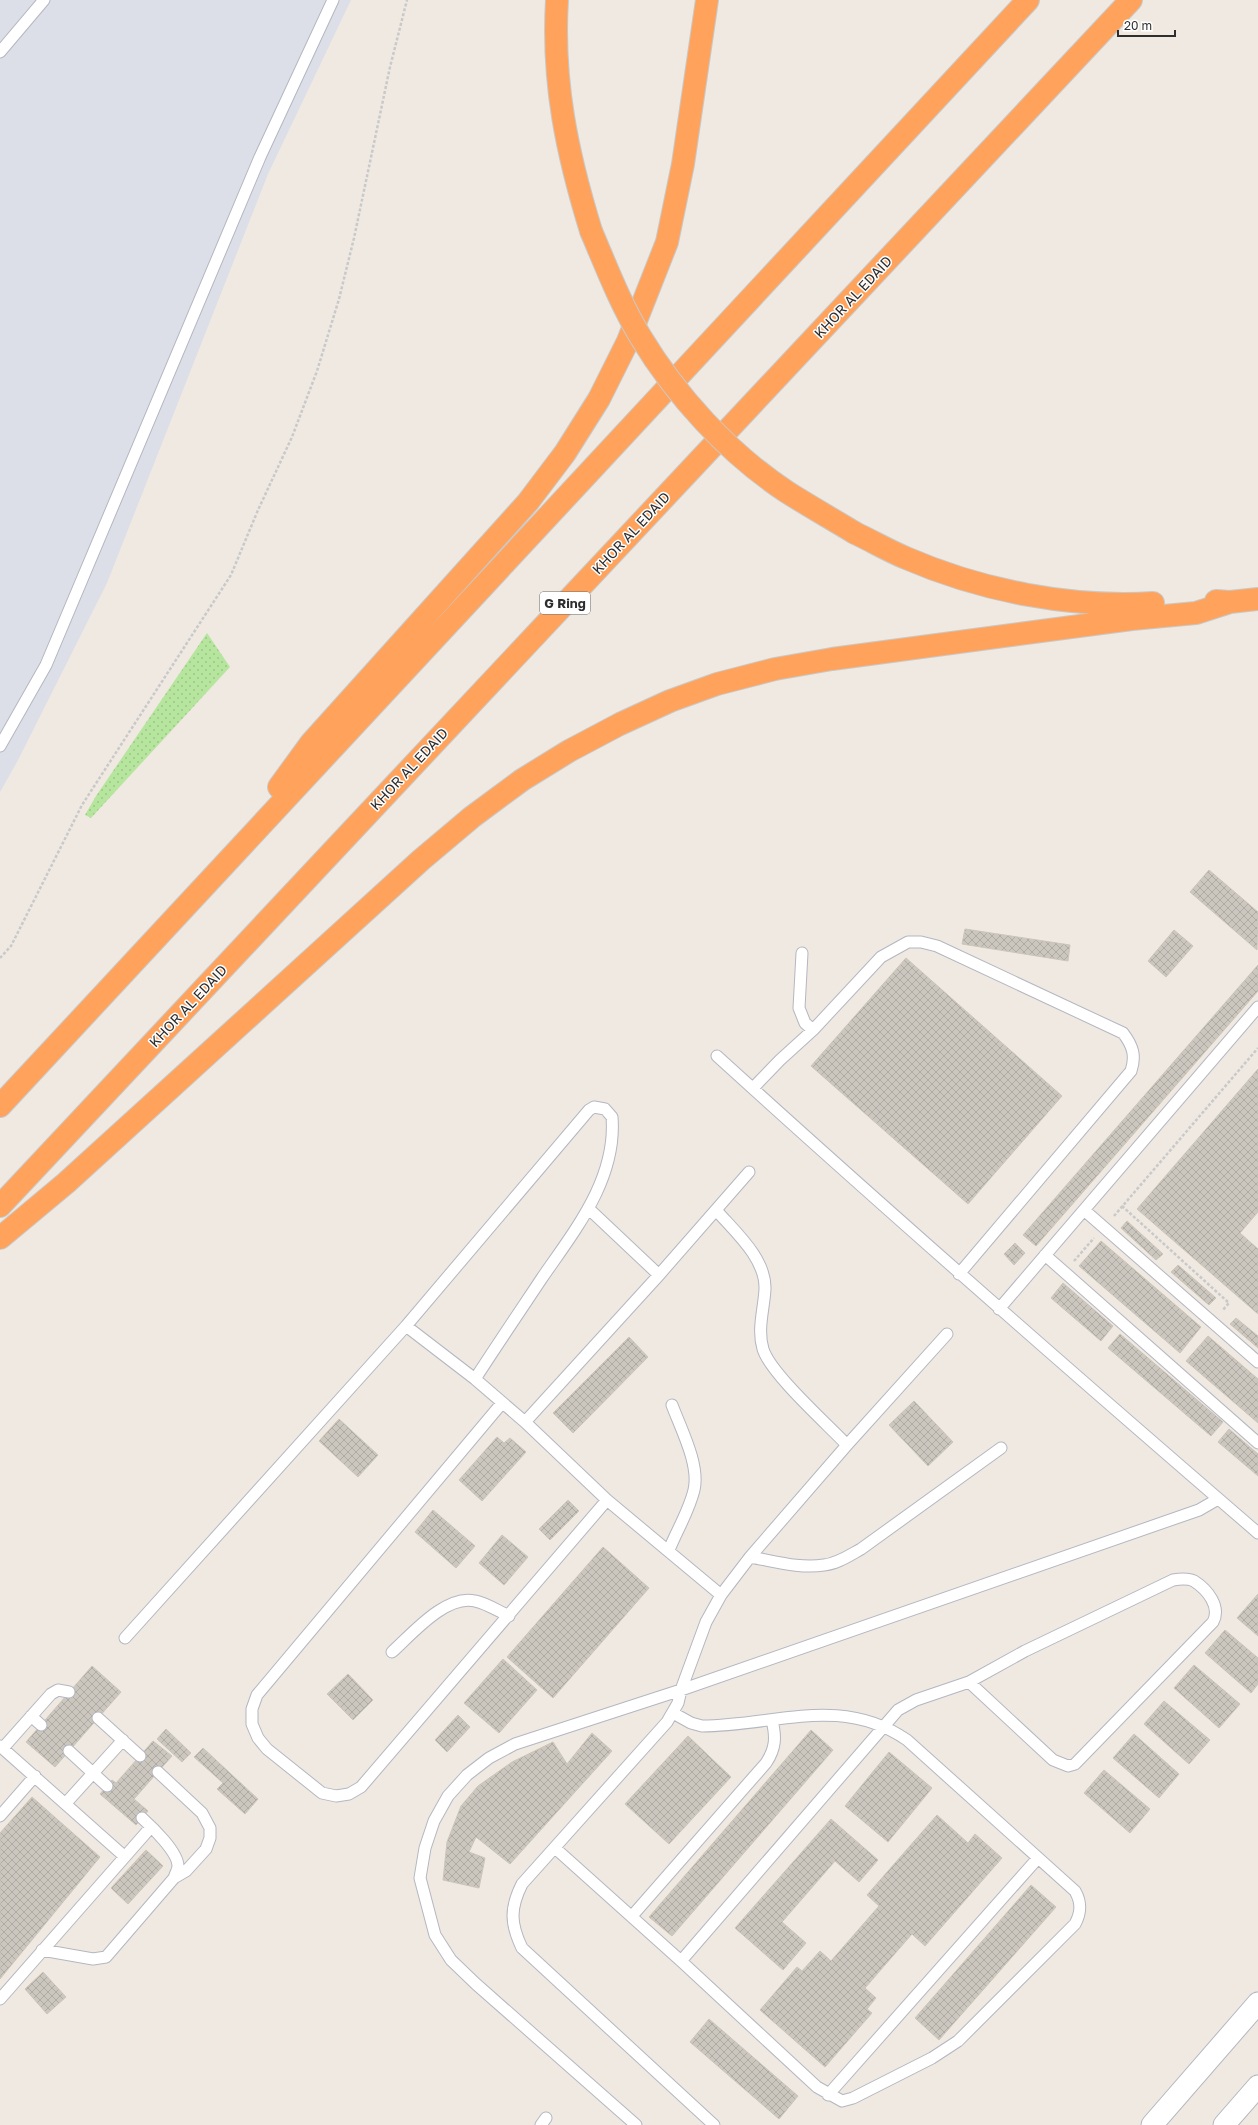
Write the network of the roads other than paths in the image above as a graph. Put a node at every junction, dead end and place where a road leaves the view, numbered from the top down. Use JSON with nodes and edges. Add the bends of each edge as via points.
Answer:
{"nodes":[{"id":1,"x":44,"y":0,"type":"edge"},
{"id":2,"x":333,"y":0,"type":"edge"},
{"id":3,"x":557,"y":0,"type":"edge"},
{"id":4,"x":707,"y":0,"type":"edge"},
{"id":5,"x":1028,"y":0,"type":"edge"},
{"id":6,"x":1131,"y":0,"type":"edge"},
{"id":7,"x":0,"y":52,"type":"edge"},
{"id":8,"x":1258,"y":599,"type":"edge"},
{"id":9,"x":1230,"y":602,"type":"junction"},
{"id":10,"x":0,"y":746,"type":"edge"},
{"id":11,"x":224,"y":864,"type":"junction"},
{"id":12,"x":802,"y":953,"type":"dead end"},
{"id":13,"x":1258,"y":1008,"type":"edge"},
{"id":14,"x":813,"y":1030,"type":"junction"},
{"id":15,"x":717,"y":1056,"type":"dead end"},
{"id":16,"x":753,"y":1088,"type":"junction"},
{"id":17,"x":0,"y":1106,"type":"edge"},
{"id":18,"x":749,"y":1172,"type":"dead end"},
{"id":19,"x":0,"y":1206,"type":"edge"},
{"id":20,"x":589,"y":1209,"type":"junction"},
{"id":21,"x":716,"y":1210,"type":"junction"},
{"id":22,"x":1084,"y":1210,"type":"junction"},
{"id":23,"x":0,"y":1238,"type":"edge"},
{"id":24,"x":1045,"y":1255,"type":"junction"},
{"id":25,"x":959,"y":1274,"type":"junction"},
{"id":26,"x":659,"y":1275,"type":"junction"},
{"id":27,"x":999,"y":1309,"type":"junction"},
{"id":28,"x":406,"y":1326,"type":"junction"},
{"id":29,"x":947,"y":1334,"type":"dead end"},
{"id":30,"x":1258,"y":1362,"type":"edge"},
{"id":31,"x":475,"y":1379,"type":"junction"},
{"id":32,"x":502,"y":1403,"type":"junction"},
{"id":33,"x":672,"y":1405,"type":"dead end"},
{"id":34,"x":525,"y":1422,"type":"junction"},
{"id":35,"x":1258,"y":1444,"type":"edge"},
{"id":36,"x":847,"y":1445,"type":"junction"},
{"id":37,"x":1001,"y":1448,"type":"dead end"},
{"id":38,"x":1218,"y":1499,"type":"junction"},
{"id":39,"x":607,"y":1500,"type":"junction"},
{"id":40,"x":1258,"y":1533,"type":"edge"},
{"id":41,"x":669,"y":1550,"type":"junction"},
{"id":42,"x":750,"y":1557,"type":"junction"},
{"id":43,"x":721,"y":1595,"type":"junction"},
{"id":44,"x":509,"y":1616,"type":"junction"},
{"id":45,"x":125,"y":1638,"type":"dead end"},
{"id":46,"x":392,"y":1652,"type":"dead end"},
{"id":47,"x":969,"y":1682,"type":"junction"},
{"id":48,"x":681,"y":1690,"type":"junction"},
{"id":49,"x":69,"y":1692,"type":"dead end"},
{"id":50,"x":673,"y":1713,"type":"junction"},
{"id":51,"x":31,"y":1716,"type":"junction"},
{"id":52,"x":98,"y":1718,"type":"dead end"},
{"id":53,"x":772,"y":1720,"type":"junction"},
{"id":54,"x":41,"y":1725,"type":"dead end"},
{"id":55,"x":883,"y":1725,"type":"junction"},
{"id":56,"x":123,"y":1740,"type":"junction"},
{"id":57,"x":2,"y":1747,"type":"edge"},
{"id":58,"x":69,"y":1751,"type":"dead end"},
{"id":59,"x":140,"y":1756,"type":"dead end"},
{"id":60,"x":158,"y":1772,"type":"dead end"},
{"id":61,"x":93,"y":1773,"type":"junction"},
{"id":62,"x":35,"y":1776,"type":"junction"},
{"id":63,"x":107,"y":1786,"type":"dead end"},
{"id":64,"x":66,"y":1803,"type":"junction"},
{"id":65,"x":0,"y":1816,"type":"edge"},
{"id":66,"x":142,"y":1818,"type":"dead end"},
{"id":67,"x":151,"y":1827,"type":"junction"},
{"id":68,"x":554,"y":1848,"type":"junction"},
{"id":69,"x":124,"y":1856,"type":"junction"},
{"id":70,"x":1038,"y":1858,"type":"junction"},
{"id":71,"x":174,"y":1878,"type":"junction"},
{"id":72,"x":632,"y":1916,"type":"junction"},
{"id":73,"x":42,"y":1950,"type":"junction"},
{"id":74,"x":681,"y":1961,"type":"junction"},
{"id":75,"x":0,"y":1999,"type":"edge"},
{"id":76,"x":1258,"y":2003,"type":"edge"},
{"id":77,"x":1258,"y":2086,"type":"edge"},
{"id":78,"x":828,"y":2095,"type":"junction"},
{"id":79,"x":636,"y":2125,"type":"edge"},
{"id":80,"x":714,"y":2125,"type":"edge"},
{"id":81,"x":1152,"y":2125,"type":"edge"},
{"id":82,"x":1224,"y":2125,"type":"edge"}],
"edges":[{"from":1,"to":7,"type":"lane"},
{"from":2,"to":10,"type":"lane","via":[[260,157],[46,665]]},
{"from":3,"to":9,"type":"highway","bridge":true,"via":[[556,66],[561,113],[573,172],[591,231],[618,294],[661,368],[702,418],[746,461],[786,492],[854,533],[907,559],[969,580],[1026,595],[1078,602]]},
{"from":4,"to":11,"type":"highway","via":[[683,164],[667,242],[628,341],[599,399],[565,453],[528,502],[311,743]]},
{"from":5,"to":11,"type":"highway"},
{"from":6,"to":19,"type":"highway","name":"KHOR AL EDAID","number":"G Ring"},
{"from":8,"to":9,"type":"highway"},
{"from":9,"to":23,"type":"highway","via":[[1196,613],[1132,618],[775,669],[717,684],[620,724],[522,780],[472,817],[421,860],[66,1183]]},
{"from":11,"to":17,"type":"highway"},
{"from":12,"to":14,"type":"lane","via":[[799,1008],[805,1023]]},
{"from":13,"to":22,"type":"lane"},
{"from":14,"to":16,"type":"lane"},
{"from":14,"to":25,"type":"lane","via":[[881,957],[908,942],[921,942],[937,946],[1123,1033],[1130,1042],[1134,1062],[1131,1071]]},
{"from":15,"to":16,"type":"lane"},
{"from":16,"to":25,"type":"lane"},
{"from":18,"to":21,"type":"lane"},
{"from":20,"to":26,"type":"lane"},
{"from":20,"to":28,"type":"lane","via":[[604,1178],[612,1137],[612,1117],[610,1112],[600,1107],[589,1110]]},
{"from":20,"to":31,"type":"lane"},
{"from":21,"to":26,"type":"lane"},
{"from":21,"to":36,"type":"lane","via":[[751,1252],[762,1272],[765,1288],[761,1340],[771,1366]]},
{"from":22,"to":24,"type":"lane"},
{"from":22,"to":30,"type":"lane"},
{"from":24,"to":27,"type":"lane"},
{"from":24,"to":35,"type":"lane"},
{"from":25,"to":27,"type":"lane"},
{"from":26,"to":34,"type":"lane"},
{"from":27,"to":38,"type":"lane","via":[[1144,1432]]},
{"from":28,"to":31,"type":"lane"},
{"from":28,"to":45,"type":"lane"},
{"from":29,"to":36,"type":"lane"},
{"from":31,"to":32,"type":"lane"},
{"from":32,"to":34,"type":"lane"},
{"from":32,"to":44,"type":"lane","via":[[257,1695],[252,1709],[252,1724],[258,1738],[267,1749],[322,1793],[336,1796],[349,1794],[371,1777]]},
{"from":33,"to":41,"type":"lane","via":[[695,1475],[690,1501]]},
{"from":34,"to":39,"type":"lane"},
{"from":36,"to":42,"type":"lane"},
{"from":37,"to":42,"type":"lane","via":[[868,1544],[846,1557],[826,1565],[806,1567]]},
{"from":38,"to":40,"type":"lane"},
{"from":38,"to":48,"type":"lane","via":[[1199,1510]]},
{"from":39,"to":41,"type":"lane"},
{"from":39,"to":44,"type":"lane"},
{"from":41,"to":43,"type":"lane"},
{"from":42,"to":43,"type":"lane"},
{"from":43,"to":48,"type":"lane","via":[[706,1622]]},
{"from":44,"to":46,"type":"lane","via":[[475,1601],[458,1600],[444,1606]]},
{"from":47,"to":47,"type":"lane","via":[[1025,1651],[1173,1580],[1195,1582],[1216,1606],[1213,1622],[1075,1764],[1068,1766],[1053,1760]]},
{"from":47,"to":55,"type":"lane","via":[[906,1705]]},
{"from":48,"to":50,"type":"lane"},
{"from":48,"to":79,"type":"lane","via":[[515,1744],[489,1758],[467,1775],[448,1796],[434,1820],[424,1848],[420,1878],[435,1935],[451,1960]]},
{"from":49,"to":51,"type":"lane","via":[[55,1692]]},
{"from":50,"to":53,"type":"lane","via":[[702,1726]]},
{"from":50,"to":68,"type":"lane","via":[[661,1730]]},
{"from":51,"to":54,"type":"lane"},
{"from":51,"to":57,"type":"lane"},
{"from":52,"to":56,"type":"lane"},
{"from":53,"to":55,"type":"lane","via":[[839,1714]]},
{"from":53,"to":72,"type":"lane","via":[[776,1735],[775,1745],[766,1763]]},
{"from":55,"to":70,"type":"lane","via":[[907,1740]]},
{"from":55,"to":74,"type":"lane"},
{"from":56,"to":59,"type":"lane"},
{"from":56,"to":61,"type":"lane"},
{"from":57,"to":62,"type":"lane"},
{"from":58,"to":61,"type":"lane"},
{"from":60,"to":71,"type":"lane","via":[[202,1813],[210,1828],[206,1849],[186,1871]]},
{"from":61,"to":63,"type":"lane"},
{"from":61,"to":64,"type":"lane"},
{"from":62,"to":64,"type":"lane"},
{"from":62,"to":65,"type":"lane"},
{"from":64,"to":69,"type":"lane"},
{"from":66,"to":67,"type":"lane"},
{"from":67,"to":69,"type":"lane"},
{"from":67,"to":71,"type":"lane","via":[[177,1860],[178,1867]]},
{"from":68,"to":72,"type":"lane"},
{"from":68,"to":80,"type":"lane","via":[[522,1884],[514,1899],[514,1933],[522,1948]]},
{"from":69,"to":73,"type":"lane"},
{"from":70,"to":78,"type":"lane"},
{"from":70,"to":78,"type":"lane","via":[[1075,1891],[1080,1899],[1080,1916],[1075,1924],[958,2042],[853,2098],[842,2101]]},
{"from":71,"to":73,"type":"lane","via":[[106,1957],[93,1959]]},
{"from":72,"to":74,"type":"lane"},
{"from":73,"to":75,"type":"lane"},
{"from":74,"to":78,"type":"lane"},
{"from":76,"to":81,"type":"street"},
{"from":77,"to":82,"type":"street"}]}
